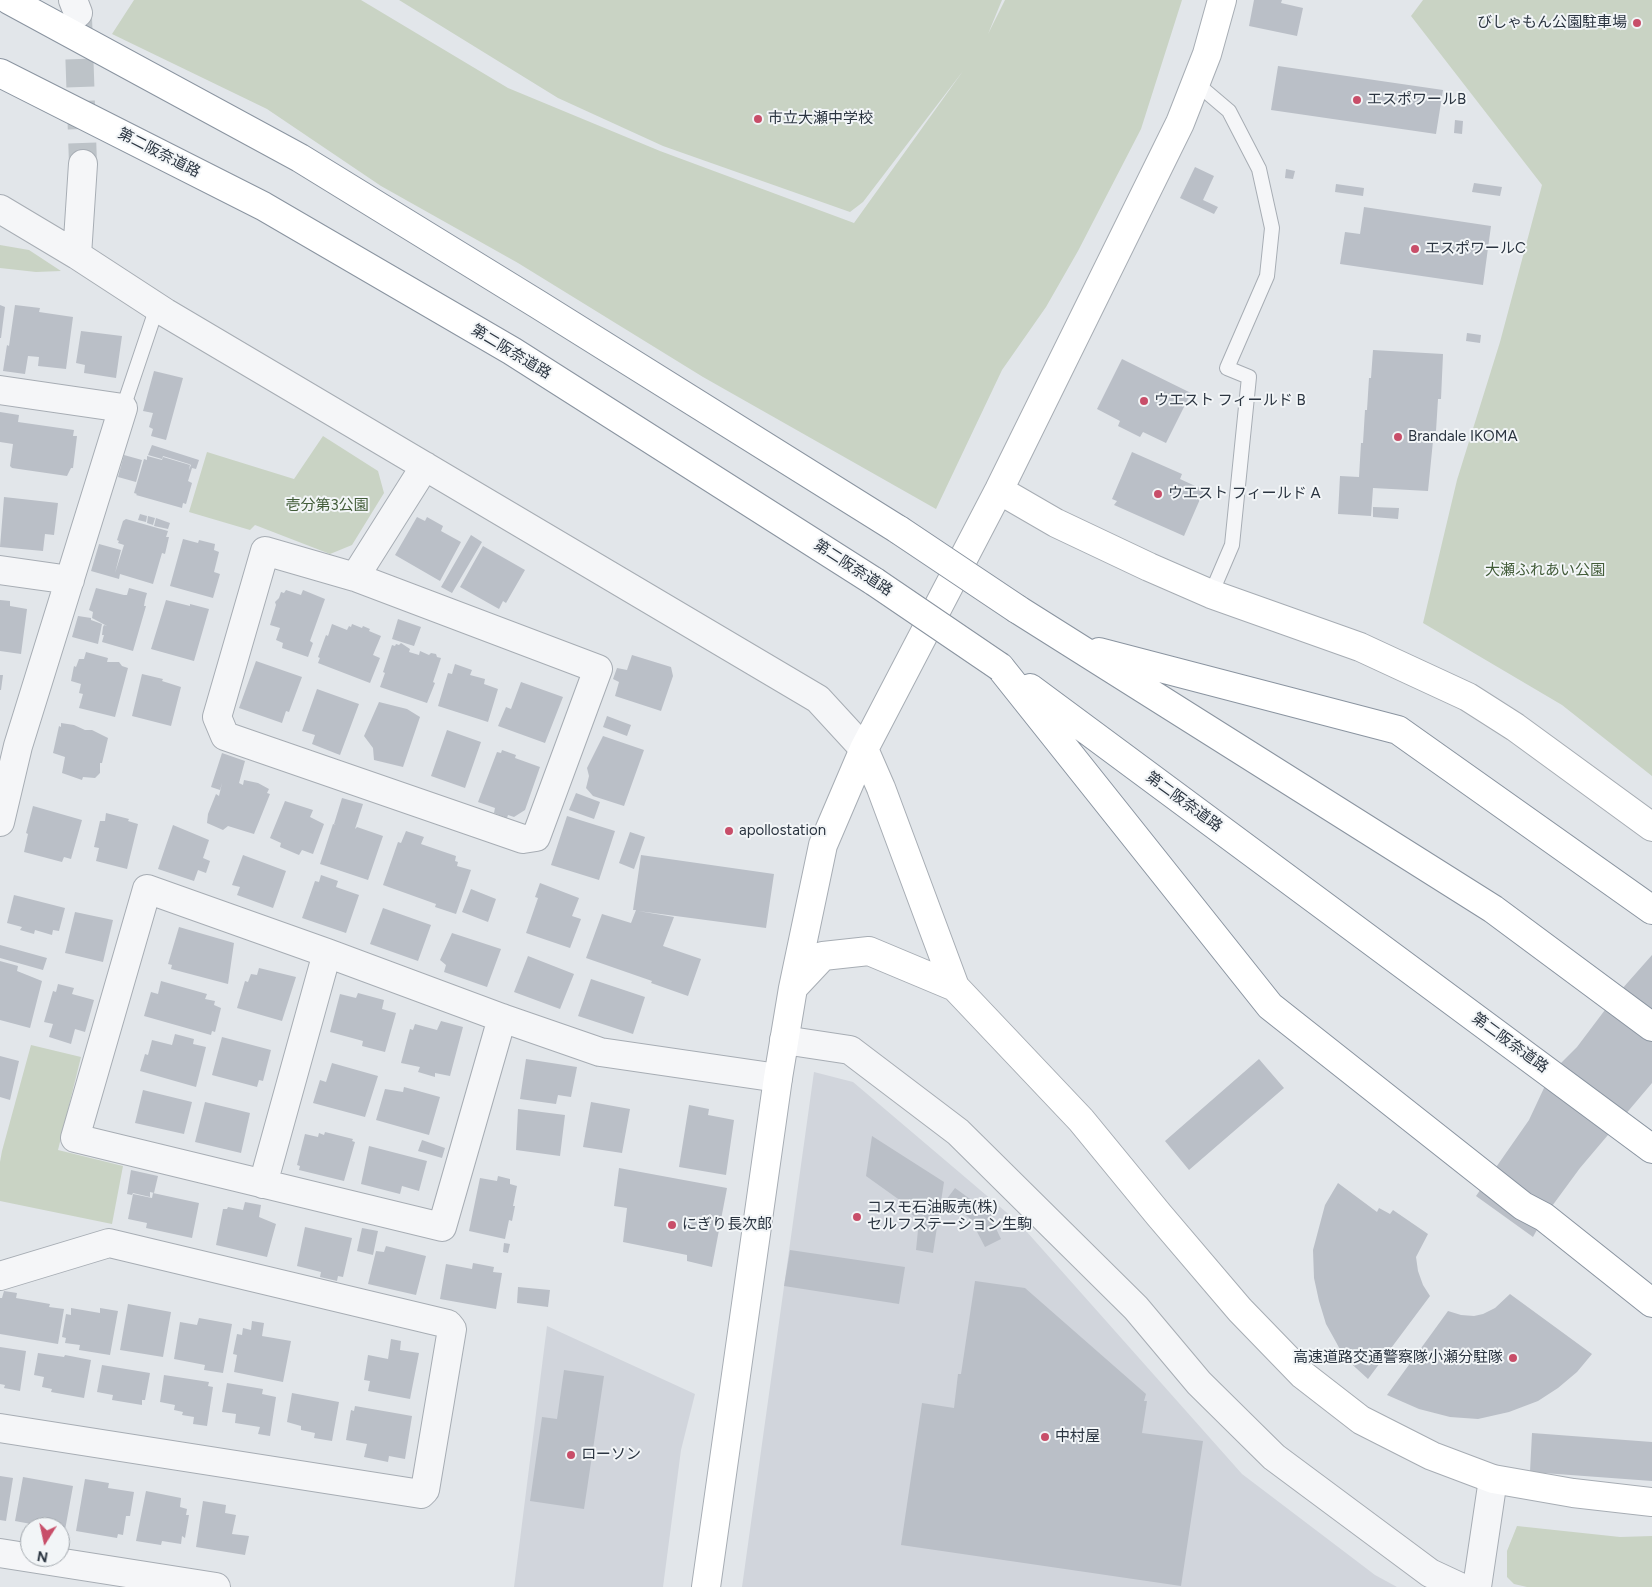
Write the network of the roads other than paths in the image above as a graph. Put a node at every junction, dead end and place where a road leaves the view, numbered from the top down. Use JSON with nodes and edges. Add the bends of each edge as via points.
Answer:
{"nodes":[{"id":1,"x":9,"y":0,"type":"edge"},
{"id":2,"x":1222,"y":0,"type":"edge"},
{"id":3,"x":0,"y":73,"type":"edge"},
{"id":4,"x":1196,"y":83,"type":"junction"},
{"id":5,"x":83,"y":164,"type":"tunnel mouth"},
{"id":6,"x":0,"y":208,"type":"edge"},
{"id":7,"x":0,"y":227,"type":"edge"},
{"id":8,"x":41,"y":233,"type":"junction"},
{"id":9,"x":77,"y":255,"type":"junction"},
{"id":10,"x":157,"y":307,"type":"junction"},
{"id":11,"x":0,"y":390,"type":"edge"},
{"id":12,"x":123,"y":408,"type":"junction"},
{"id":13,"x":424,"y":466,"type":"junction"},
{"id":14,"x":999,"y":490,"type":"junction"},
{"id":15,"x":0,"y":570,"type":"edge"},
{"id":16,"x":355,"y":577,"type":"junction"},
{"id":17,"x":70,"y":580,"type":"junction"},
{"id":18,"x":1211,"y":594,"type":"junction"},
{"id":19,"x":1073,"y":645,"type":"junction"},
{"id":20,"x":1000,"y":667,"type":"junction"},
{"id":21,"x":9,"y":744,"type":"edge"},
{"id":22,"x":864,"y":748,"type":"junction"},
{"id":23,"x":0,"y":822,"type":"edge"},
{"id":24,"x":1652,"y":827,"type":"edge"},
{"id":25,"x":1652,"y":910,"type":"edge"},
{"id":26,"x":327,"y":953,"type":"junction"},
{"id":27,"x":792,"y":988,"type":"junction"},
{"id":28,"x":955,"y":988,"type":"junction"},
{"id":29,"x":502,"y":1018,"type":"junction"},
{"id":30,"x":1652,"y":1027,"type":"edge"},
{"id":31,"x":784,"y":1040,"type":"junction"},
{"id":32,"x":778,"y":1078,"type":"junction"},
{"id":33,"x":1652,"y":1149,"type":"edge"},
{"id":34,"x":262,"y":1184,"type":"junction"},
{"id":35,"x":0,"y":1276,"type":"edge"},
{"id":36,"x":1652,"y":1303,"type":"edge"},
{"id":37,"x":0,"y":1428,"type":"edge"},
{"id":38,"x":1493,"y":1479,"type":"junction"},
{"id":39,"x":1652,"y":1502,"type":"edge"},
{"id":40,"x":0,"y":1553,"type":"edge"},
{"id":41,"x":73,"y":1576,"type":"edge"},
{"id":42,"x":135,"y":1581,"type":"edge"},
{"id":43,"x":216,"y":1587,"type":"edge"},
{"id":44,"x":706,"y":1587,"type":"edge"},
{"id":45,"x":1460,"y":1587,"type":"edge"},
{"id":46,"x":1477,"y":1587,"type":"edge"}],
"edges":[{"from":1,"to":19,"type":"main road","bridge":true,"via":[[300,158],[899,530]]},
{"from":2,"to":4,"type":"main road"},
{"from":3,"to":20,"type":"main road","name":"第二阪奈道路","bridge":true,"via":[[272,211],[512,351],[876,582]]},
{"from":4,"to":14,"type":"main road","via":[[1180,123]]},
{"from":4,"to":18,"type":"lane","via":[[1229,111],[1259,169],[1272,228],[1267,276],[1227,368],[1249,376],[1232,545]]},
{"from":5,"to":9,"type":"street"},
{"from":6,"to":8,"type":"street"},
{"from":7,"to":8,"type":"street"},
{"from":8,"to":9,"type":"street"},
{"from":9,"to":10,"type":"street"},
{"from":10,"to":12,"type":"lane"},
{"from":10,"to":13,"type":"street"},
{"from":11,"to":12,"type":"street"},
{"from":12,"to":17,"type":"street"},
{"from":13,"to":16,"type":"street"},
{"from":13,"to":22,"type":"street","via":[[818,699]]},
{"from":14,"to":18,"type":"main road","via":[[1056,523]]},
{"from":14,"to":22,"type":"main road"},
{"from":15,"to":17,"type":"street"},
{"from":16,"to":16,"type":"street","via":[[598,669],[536,837],[523,839],[225,736],[218,717],[265,551]]},
{"from":17,"to":21,"type":"street"},
{"from":18,"to":24,"type":"main road","via":[[1360,647],[1468,697]]},
{"from":19,"to":25,"type":"main road","via":[[1398,730]]},
{"from":19,"to":30,"type":"main road","via":[[1493,909]]},
{"from":20,"to":33,"type":"main road","name":"第二阪奈道路"},
{"from":20,"to":36,"type":"main road","via":[[1270,1006],[1523,1206],[1544,1217]]},
{"from":21,"to":23,"type":"street"},
{"from":22,"to":27,"type":"main road","via":[[823,845]]},
{"from":22,"to":28,"type":"main road","via":[[882,788]]},
{"from":26,"to":29,"type":"street"},
{"from":26,"to":34,"type":"street"},
{"from":26,"to":34,"type":"street","via":[[147,889],[75,1138]]},
{"from":27,"to":28,"type":"main road","via":[[823,956],[869,951]]},
{"from":27,"to":31,"type":"main road"},
{"from":28,"to":38,"type":"main road","via":[[1081,1120],[1240,1310],[1303,1375],[1361,1420],[1432,1456]]},
{"from":29,"to":32,"type":"street","via":[[600,1052]]},
{"from":29,"to":34,"type":"street","via":[[442,1227]]},
{"from":31,"to":32,"type":"main road"},
{"from":31,"to":45,"type":"street","via":[[850,1050],[958,1132],[1136,1308],[1199,1383],[1274,1457],[1430,1573]]},
{"from":32,"to":44,"type":"main road"},
{"from":35,"to":37,"type":"street","via":[[110,1243],[448,1324],[452,1329],[425,1490],[421,1494]]},
{"from":38,"to":39,"type":"main road"},
{"from":38,"to":46,"type":"street"},
{"from":40,"to":41,"type":"street"},
{"from":41,"to":42,"type":"street"},
{"from":42,"to":43,"type":"street"}]}
